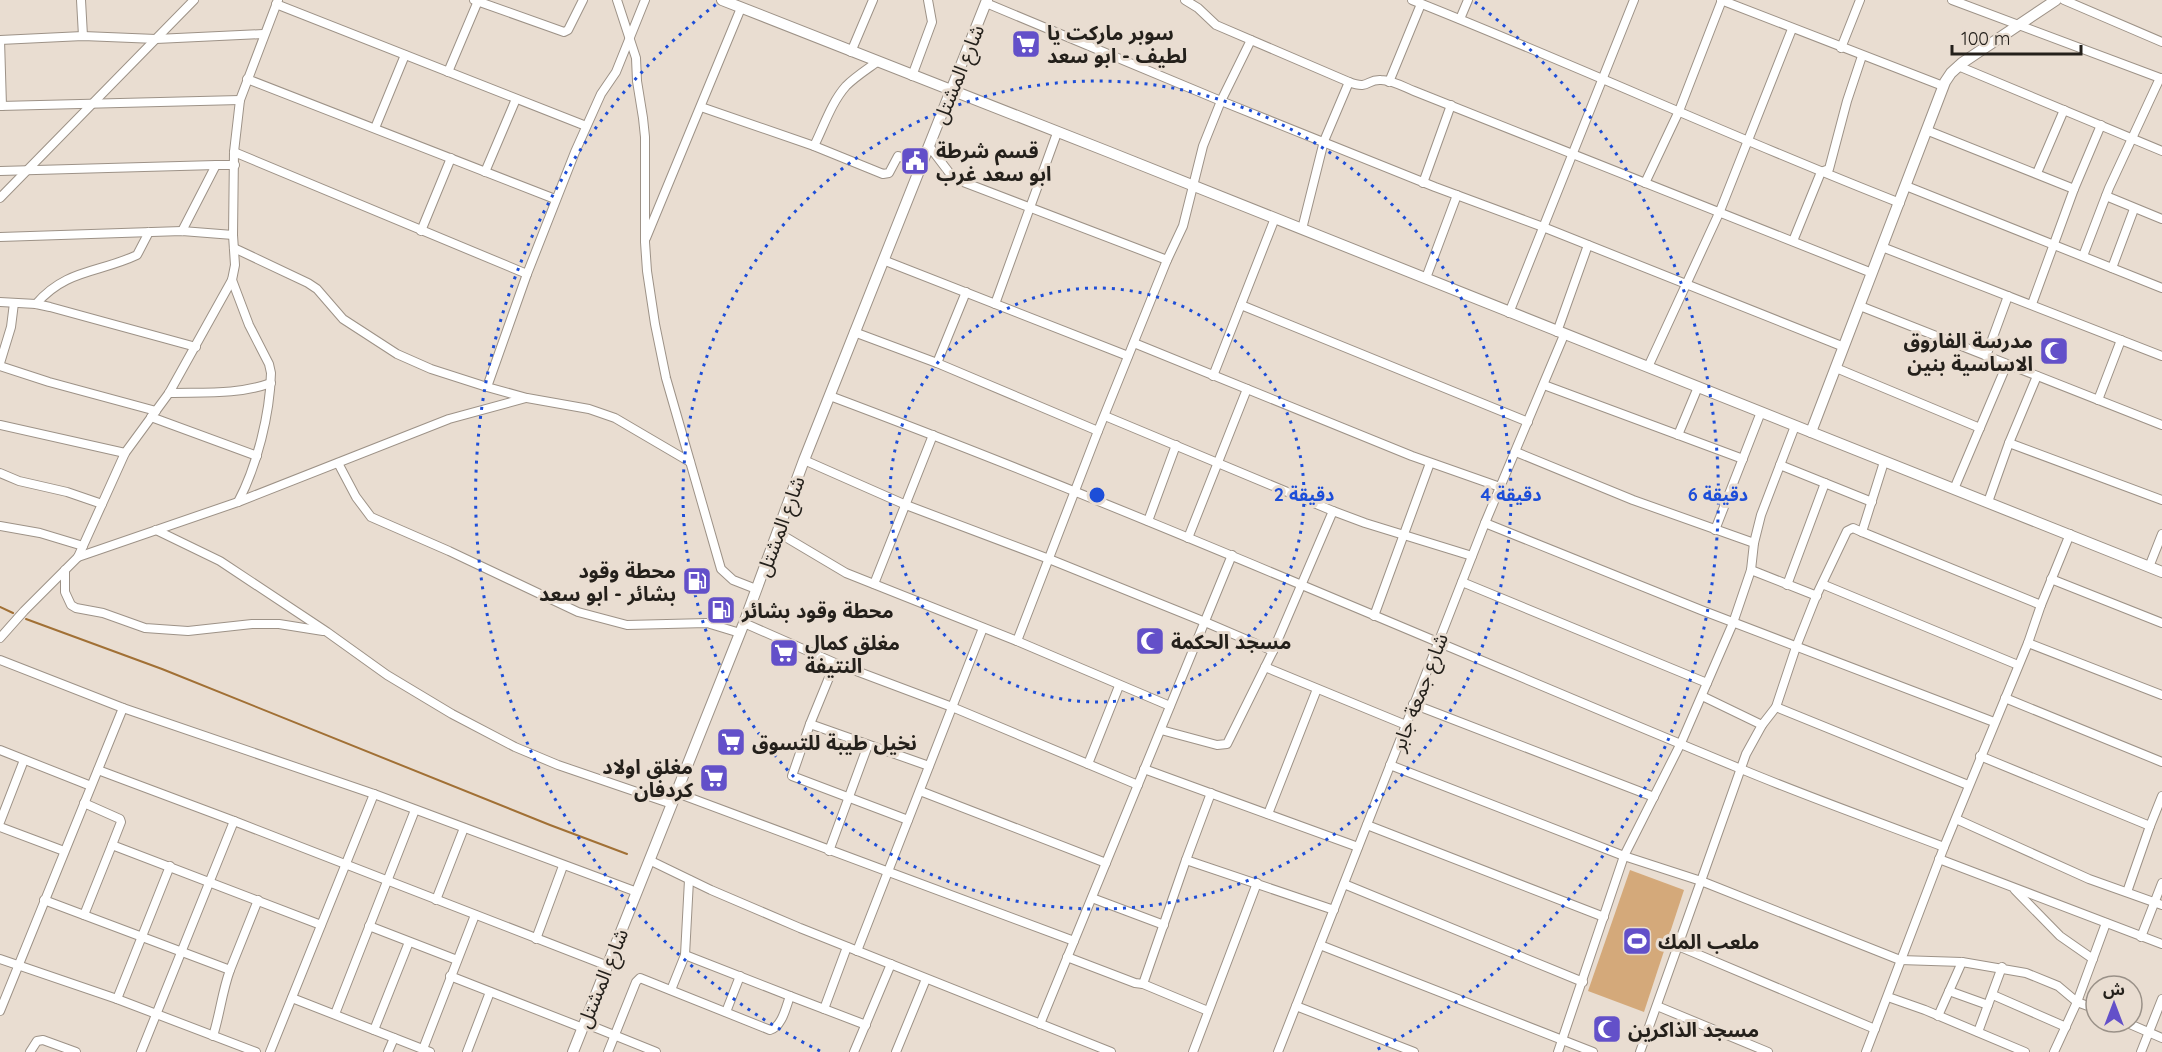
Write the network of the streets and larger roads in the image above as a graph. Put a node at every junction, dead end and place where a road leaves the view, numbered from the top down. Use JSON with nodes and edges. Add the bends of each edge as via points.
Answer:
{"nodes":[{"id":1,"x":81,"y":0,"type":"edge"},
{"id":2,"x":194,"y":0,"type":"edge"},
{"id":3,"x":583,"y":0,"type":"edge"},
{"id":4,"x":617,"y":0,"type":"edge"},
{"id":5,"x":645,"y":0,"type":"edge"},
{"id":6,"x":722,"y":0,"type":"edge"},
{"id":7,"x":873,"y":0,"type":"edge"},
{"id":8,"x":928,"y":0,"type":"edge"},
{"id":9,"x":1185,"y":0,"type":"edge"},
{"id":10,"x":1412,"y":0,"type":"edge"},
{"id":11,"x":1468,"y":0,"type":"edge"},
{"id":12,"x":1634,"y":0,"type":"edge"},
{"id":13,"x":1721,"y":0,"type":"edge"},
{"id":14,"x":1860,"y":0,"type":"edge"},
{"id":15,"x":1952,"y":0,"type":"edge"},
{"id":16,"x":2056,"y":0,"type":"edge"},
{"id":17,"x":2064,"y":0,"type":"edge"},
{"id":18,"x":476,"y":1,"type":"edge"},
{"id":19,"x":987,"y":1,"type":"edge"},
{"id":20,"x":277,"y":2,"type":"edge"},
{"id":21,"x":1421,"y":4,"type":"junction"},
{"id":22,"x":741,"y":8,"type":"junction"},
{"id":23,"x":1460,"y":19,"type":"junction"},
{"id":24,"x":2019,"y":24,"type":"junction"},
{"id":25,"x":1792,"y":29,"type":"junction"},
{"id":26,"x":263,"y":34,"type":"junction"},
{"id":27,"x":630,"y":34,"type":"junction"},
{"id":28,"x":83,"y":36,"type":"junction"},
{"id":29,"x":156,"y":39,"type":"junction"},
{"id":30,"x":0,"y":40,"type":"edge"},
{"id":31,"x":1251,"y":40,"type":"junction"},
{"id":32,"x":2162,"y":42,"type":"edge"},
{"id":33,"x":1841,"y":48,"type":"junction"},
{"id":34,"x":851,"y":52,"type":"junction"},
{"id":35,"x":405,"y":55,"type":"junction"},
{"id":36,"x":1862,"y":56,"type":"junction"},
{"id":37,"x":877,"y":62,"type":"junction"},
{"id":38,"x":1958,"y":66,"type":"junction"},
{"id":39,"x":448,"y":72,"type":"junction"},
{"id":40,"x":912,"y":76,"type":"junction"},
{"id":41,"x":1604,"y":78,"type":"junction"},
{"id":42,"x":2161,"y":78,"type":"edge"},
{"id":43,"x":247,"y":79,"type":"junction"},
{"id":44,"x":1349,"y":82,"type":"junction"},
{"id":45,"x":1389,"y":82,"type":"junction"},
{"id":46,"x":1943,"y":86,"type":"junction"},
{"id":47,"x":952,"y":91,"type":"junction"},
{"id":48,"x":516,"y":99,"type":"junction"},
{"id":49,"x":240,"y":100,"type":"junction"},
{"id":50,"x":1221,"y":101,"type":"junction"},
{"id":51,"x":93,"y":104,"type":"junction"},
{"id":52,"x":1451,"y":105,"type":"junction"},
{"id":53,"x":1,"y":106,"type":"edge"},
{"id":54,"x":702,"y":107,"type":"junction"},
{"id":55,"x":2064,"y":110,"type":"junction"},
{"id":56,"x":1679,"y":111,"type":"junction"},
{"id":57,"x":2101,"y":125,"type":"junction"},
{"id":58,"x":586,"y":126,"type":"junction"},
{"id":59,"x":375,"y":128,"type":"junction"},
{"id":60,"x":1926,"y":129,"type":"junction"},
{"id":61,"x":1057,"y":133,"type":"junction"},
{"id":62,"x":2131,"y":139,"type":"junction"},
{"id":63,"x":1324,"y":141,"type":"junction"},
{"id":64,"x":1748,"y":143,"type":"junction"},
{"id":65,"x":814,"y":146,"type":"junction"},
{"id":66,"x":929,"y":146,"type":"junction"},
{"id":67,"x":2162,"y":151,"type":"edge"},
{"id":68,"x":234,"y":152,"type":"junction"},
{"id":69,"x":1573,"y":154,"type":"junction"},
{"id":70,"x":451,"y":158,"type":"junction"},
{"id":71,"x":216,"y":165,"type":"junction"},
{"id":72,"x":235,"y":165,"type":"junction"},
{"id":73,"x":922,"y":165,"type":"junction"},
{"id":74,"x":0,"y":171,"type":"edge"},
{"id":75,"x":28,"y":171,"type":"junction"},
{"id":76,"x":485,"y":172,"type":"junction"},
{"id":77,"x":1821,"y":172,"type":"junction"},
{"id":78,"x":2037,"y":173,"type":"junction"},
{"id":79,"x":1423,"y":183,"type":"junction"},
{"id":80,"x":1646,"y":183,"type":"junction"},
{"id":81,"x":1193,"y":186,"type":"junction"},
{"id":82,"x":1906,"y":186,"type":"junction"},
{"id":83,"x":2074,"y":189,"type":"junction"},
{"id":84,"x":1457,"y":195,"type":"junction"},
{"id":85,"x":2106,"y":196,"type":"junction"},
{"id":86,"x":0,"y":198,"type":"edge"},
{"id":87,"x":555,"y":199,"type":"junction"},
{"id":88,"x":1900,"y":203,"type":"junction"},
{"id":89,"x":1030,"y":208,"type":"junction"},
{"id":90,"x":2134,"y":209,"type":"junction"},
{"id":91,"x":1720,"y":212,"type":"junction"},
{"id":92,"x":1275,"y":218,"type":"junction"},
{"id":93,"x":2162,"y":219,"type":"edge"},
{"id":94,"x":1543,"y":227,"type":"junction"},
{"id":95,"x":1302,"y":229,"type":"junction"},
{"id":96,"x":182,"y":231,"type":"junction"},
{"id":97,"x":421,"y":231,"type":"junction"},
{"id":98,"x":148,"y":232,"type":"junction"},
{"id":99,"x":233,"y":235,"type":"junction"},
{"id":100,"x":0,"y":237,"type":"edge"},
{"id":101,"x":1792,"y":241,"type":"junction"},
{"id":102,"x":645,"y":242,"type":"junction"},
{"id":103,"x":1588,"y":245,"type":"junction"},
{"id":104,"x":2054,"y":245,"type":"junction"},
{"id":105,"x":1882,"y":247,"type":"junction"},
{"id":106,"x":234,"y":248,"type":"junction"},
{"id":107,"x":2083,"y":256,"type":"junction"},
{"id":108,"x":884,"y":260,"type":"junction"},
{"id":109,"x":1167,"y":260,"type":"junction"},
{"id":110,"x":2112,"y":268,"type":"junction"},
{"id":111,"x":1872,"y":273,"type":"junction"},
{"id":112,"x":526,"y":274,"type":"junction"},
{"id":113,"x":1426,"y":279,"type":"junction"},
{"id":114,"x":232,"y":280,"type":"junction"},
{"id":115,"x":1686,"y":284,"type":"junction"},
{"id":116,"x":2162,"y":288,"type":"edge"},
{"id":117,"x":966,"y":292,"type":"junction"},
{"id":118,"x":2008,"y":296,"type":"junction"},
{"id":119,"x":0,"y":302,"type":"edge"},
{"id":120,"x":14,"y":303,"type":"junction"},
{"id":121,"x":36,"y":304,"type":"junction"},
{"id":122,"x":995,"y":304,"type":"junction"},
{"id":123,"x":2032,"y":304,"type":"junction"},
{"id":124,"x":1241,"y":305,"type":"junction"},
{"id":125,"x":1860,"y":306,"type":"junction"},
{"id":126,"x":1509,"y":313,"type":"junction"},
{"id":127,"x":854,"y":333,"type":"junction"},
{"id":128,"x":1561,"y":333,"type":"junction"},
{"id":129,"x":2121,"y":340,"type":"junction"},
{"id":130,"x":1134,"y":343,"type":"junction"},
{"id":131,"x":196,"y":347,"type":"junction"},
{"id":132,"x":1844,"y":347,"type":"junction"},
{"id":133,"x":1128,"y":356,"type":"junction"},
{"id":134,"x":1986,"y":356,"type":"junction"},
{"id":135,"x":2162,"y":356,"type":"edge"},
{"id":136,"x":937,"y":363,"type":"junction"},
{"id":137,"x":2007,"y":364,"type":"junction"},
{"id":138,"x":0,"y":365,"type":"edge"},
{"id":139,"x":1648,"y":367,"type":"junction"},
{"id":140,"x":1836,"y":368,"type":"junction"},
{"id":141,"x":1213,"y":376,"type":"junction"},
{"id":142,"x":2037,"y":376,"type":"junction"},
{"id":143,"x":271,"y":383,"type":"junction"},
{"id":144,"x":1544,"y":385,"type":"junction"},
{"id":145,"x":487,"y":387,"type":"junction"},
{"id":146,"x":1698,"y":387,"type":"junction"},
{"id":147,"x":1247,"y":389,"type":"junction"},
{"id":148,"x":169,"y":393,"type":"junction"},
{"id":149,"x":830,"y":396,"type":"junction"},
{"id":150,"x":526,"y":398,"type":"junction"},
{"id":151,"x":2098,"y":400,"type":"junction"},
{"id":152,"x":1761,"y":412,"type":"junction"},
{"id":153,"x":154,"y":414,"type":"junction"},
{"id":154,"x":1105,"y":416,"type":"junction"},
{"id":155,"x":1528,"y":422,"type":"junction"},
{"id":156,"x":0,"y":425,"type":"edge"},
{"id":157,"x":2162,"y":425,"type":"edge"},
{"id":158,"x":1795,"y":426,"type":"junction"},
{"id":159,"x":1980,"y":428,"type":"junction"},
{"id":160,"x":1098,"y":431,"type":"junction"},
{"id":161,"x":1811,"y":432,"type":"junction"},
{"id":162,"x":933,"y":435,"type":"junction"},
{"id":163,"x":1678,"y":435,"type":"junction"},
{"id":164,"x":2009,"y":443,"type":"junction"},
{"id":165,"x":1176,"y":446,"type":"junction"},
{"id":166,"x":1516,"y":452,"type":"junction"},
{"id":167,"x":124,"y":453,"type":"junction"},
{"id":168,"x":256,"y":456,"type":"junction"},
{"id":169,"x":1743,"y":459,"type":"junction"},
{"id":170,"x":804,"y":460,"type":"junction"},
{"id":171,"x":690,"y":462,"type":"junction"},
{"id":172,"x":1884,"y":462,"type":"junction"},
{"id":173,"x":339,"y":463,"type":"junction"},
{"id":174,"x":1218,"y":463,"type":"junction"},
{"id":175,"x":1430,"y":463,"type":"junction"},
{"id":176,"x":1780,"y":465,"type":"junction"},
{"id":177,"x":0,"y":473,"type":"edge"},
{"id":178,"x":1824,"y":483,"type":"junction"},
{"id":179,"x":1500,"y":487,"type":"junction"},
{"id":180,"x":1954,"y":489,"type":"junction"},
{"id":181,"x":1074,"y":492,"type":"junction"},
{"id":182,"x":2162,"y":500,"type":"edge"},
{"id":183,"x":238,"y":502,"type":"junction"},
{"id":184,"x":1872,"y":502,"type":"junction"},
{"id":185,"x":1988,"y":502,"type":"junction"},
{"id":186,"x":102,"y":504,"type":"junction"},
{"id":187,"x":906,"y":505,"type":"junction"},
{"id":188,"x":1333,"y":510,"type":"junction"},
{"id":189,"x":1148,"y":521,"type":"junction"},
{"id":190,"x":1485,"y":523,"type":"junction"},
{"id":191,"x":0,"y":526,"type":"edge"},
{"id":192,"x":156,"y":530,"type":"junction"},
{"id":193,"x":1714,"y":530,"type":"junction"},
{"id":194,"x":777,"y":532,"type":"junction"},
{"id":195,"x":1862,"y":532,"type":"junction"},
{"id":196,"x":1404,"y":534,"type":"junction"},
{"id":197,"x":2070,"y":534,"type":"junction"},
{"id":198,"x":2162,"y":534,"type":"edge"},
{"id":199,"x":1188,"y":538,"type":"junction"},
{"id":200,"x":1754,"y":543,"type":"junction"},
{"id":201,"x":83,"y":546,"type":"junction"},
{"id":202,"x":1232,"y":555,"type":"junction"},
{"id":203,"x":1472,"y":556,"type":"junction"},
{"id":204,"x":78,"y":558,"type":"junction"},
{"id":205,"x":1049,"y":559,"type":"junction"},
{"id":206,"x":2149,"y":567,"type":"junction"},
{"id":207,"x":65,"y":570,"type":"junction"},
{"id":208,"x":1751,"y":570,"type":"junction"},
{"id":209,"x":2162,"y":572,"type":"edge"},
{"id":210,"x":2051,"y":579,"type":"junction"},
{"id":211,"x":1462,"y":582,"type":"junction"},
{"id":212,"x":874,"y":584,"type":"junction"},
{"id":213,"x":1302,"y":584,"type":"junction"},
{"id":214,"x":1822,"y":584,"type":"junction"},
{"id":215,"x":1787,"y":585,"type":"junction"},
{"id":216,"x":756,"y":589,"type":"junction"},
{"id":217,"x":1817,"y":596,"type":"junction"},
{"id":218,"x":2041,"y":605,"type":"junction"},
{"id":219,"x":1374,"y":616,"type":"junction"},
{"id":220,"x":1205,"y":621,"type":"junction"},
{"id":221,"x":1733,"y":622,"type":"junction"},
{"id":222,"x":2162,"y":623,"type":"edge"},
{"id":223,"x":742,"y":628,"type":"junction"},
{"id":224,"x":983,"y":628,"type":"junction"},
{"id":225,"x":327,"y":632,"type":"junction"},
{"id":226,"x":0,"y":638,"type":"edge"},
{"id":227,"x":1017,"y":641,"type":"junction"},
{"id":228,"x":2028,"y":643,"type":"junction"},
{"id":229,"x":1438,"y":644,"type":"junction"},
{"id":230,"x":1796,"y":647,"type":"junction"},
{"id":231,"x":1273,"y":651,"type":"junction"},
{"id":232,"x":0,"y":660,"type":"edge"},
{"id":233,"x":835,"y":663,"type":"junction"},
{"id":234,"x":2018,"y":665,"type":"junction"},
{"id":235,"x":1265,"y":667,"type":"junction"},
{"id":236,"x":1707,"y":683,"type":"junction"},
{"id":237,"x":1119,"y":686,"type":"junction"},
{"id":238,"x":1317,"y":689,"type":"junction"},
{"id":239,"x":2162,"y":695,"type":"edge"},
{"id":240,"x":1702,"y":696,"type":"junction"},
{"id":241,"x":2005,"y":698,"type":"junction"},
{"id":242,"x":1413,"y":704,"type":"junction"},
{"id":243,"x":1170,"y":706,"type":"junction"},
{"id":244,"x":952,"y":707,"type":"junction"},
{"id":245,"x":1776,"y":707,"type":"junction"},
{"id":246,"x":123,"y":708,"type":"junction"},
{"id":247,"x":1994,"y":722,"type":"junction"},
{"id":248,"x":810,"y":724,"type":"junction"},
{"id":249,"x":1406,"y":725,"type":"junction"},
{"id":250,"x":1762,"y":725,"type":"junction"},
{"id":251,"x":1161,"y":730,"type":"junction"},
{"id":252,"x":1681,"y":743,"type":"junction"},
{"id":253,"x":868,"y":745,"type":"junction"},
{"id":254,"x":0,"y":750,"type":"edge"},
{"id":255,"x":1980,"y":756,"type":"junction"},
{"id":256,"x":24,"y":760,"type":"junction"},
{"id":257,"x":2162,"y":762,"type":"edge"},
{"id":258,"x":1088,"y":764,"type":"junction"},
{"id":259,"x":1390,"y":765,"type":"junction"},
{"id":260,"x":929,"y":766,"type":"junction"},
{"id":261,"x":1144,"y":769,"type":"junction"},
{"id":262,"x":1741,"y":769,"type":"junction"},
{"id":263,"x":98,"y":770,"type":"junction"},
{"id":264,"x":1138,"y":785,"type":"junction"},
{"id":265,"x":1968,"y":785,"type":"junction"},
{"id":266,"x":91,"y":786,"type":"junction"},
{"id":267,"x":920,"y":791,"type":"junction"},
{"id":268,"x":677,"y":793,"type":"junction"},
{"id":269,"x":1211,"y":793,"type":"junction"},
{"id":270,"x":374,"y":794,"type":"junction"},
{"id":271,"x":2162,"y":796,"type":"edge"},
{"id":272,"x":1654,"y":797,"type":"junction"},
{"id":273,"x":849,"y":798,"type":"junction"},
{"id":274,"x":84,"y":803,"type":"junction"},
{"id":275,"x":672,"y":804,"type":"junction"},
{"id":276,"x":415,"y":810,"type":"junction"},
{"id":277,"x":1268,"y":814,"type":"junction"},
{"id":278,"x":1956,"y":819,"type":"junction"},
{"id":279,"x":908,"y":820,"type":"junction"},
{"id":280,"x":234,"y":821,"type":"junction"},
{"id":281,"x":0,"y":822,"type":"edge"},
{"id":282,"x":1367,"y":825,"type":"junction"},
{"id":283,"x":2150,"y":826,"type":"junction"},
{"id":284,"x":0,"y":827,"type":"edge"},
{"id":285,"x":464,"y":828,"type":"junction"},
{"id":286,"x":112,"y":844,"type":"junction"},
{"id":287,"x":1358,"y":847,"type":"junction"},
{"id":288,"x":1944,"y":847,"type":"junction"},
{"id":289,"x":64,"y":851,"type":"junction"},
{"id":290,"x":829,"y":851,"type":"junction"},
{"id":291,"x":1624,"y":856,"type":"junction"},
{"id":292,"x":1939,"y":859,"type":"junction"},
{"id":293,"x":649,"y":860,"type":"junction"},
{"id":294,"x":1186,"y":860,"type":"junction"},
{"id":295,"x":1106,"y":863,"type":"junction"},
{"id":296,"x":345,"y":865,"type":"junction"},
{"id":297,"x":170,"y":866,"type":"junction"},
{"id":298,"x":562,"y":866,"type":"junction"},
{"id":299,"x":888,"y":873,"type":"junction"},
{"id":300,"x":689,"y":880,"type":"junction"},
{"id":301,"x":210,"y":881,"type":"junction"},
{"id":302,"x":387,"y":881,"type":"junction"},
{"id":303,"x":1701,"y":881,"type":"junction"},
{"id":304,"x":1257,"y":883,"type":"junction"},
{"id":305,"x":2162,"y":883,"type":"edge"},
{"id":306,"x":1344,"y":884,"type":"junction"},
{"id":307,"x":2012,"y":887,"type":"junction"},
{"id":308,"x":637,"y":892,"type":"junction"},
{"id":309,"x":2127,"y":892,"type":"junction"},
{"id":310,"x":1092,"y":898,"type":"junction"},
{"id":311,"x":44,"y":900,"type":"junction"},
{"id":312,"x":258,"y":900,"type":"junction"},
{"id":313,"x":436,"y":900,"type":"junction"},
{"id":314,"x":2158,"y":904,"type":"edge"},
{"id":315,"x":1334,"y":910,"type":"junction"},
{"id":316,"x":84,"y":915,"type":"junction"},
{"id":317,"x":475,"y":915,"type":"junction"},
{"id":318,"x":1604,"y":917,"type":"junction"},
{"id":319,"x":2106,"y":923,"type":"junction"},
{"id":320,"x":321,"y":925,"type":"junction"},
{"id":321,"x":1164,"y":925,"type":"junction"},
{"id":322,"x":369,"y":926,"type":"junction"},
{"id":323,"x":142,"y":936,"type":"junction"},
{"id":324,"x":2141,"y":937,"type":"junction"},
{"id":325,"x":536,"y":939,"type":"junction"},
{"id":326,"x":1074,"y":941,"type":"junction"},
{"id":327,"x":409,"y":942,"type":"junction"},
{"id":328,"x":2162,"y":944,"type":"edge"},
{"id":329,"x":1320,"y":945,"type":"junction"},
{"id":330,"x":1678,"y":946,"type":"junction"},
{"id":331,"x":847,"y":947,"type":"junction"},
{"id":332,"x":181,"y":951,"type":"junction"},
{"id":333,"x":857,"y":951,"type":"junction"},
{"id":334,"x":685,"y":955,"type":"junction"},
{"id":335,"x":1067,"y":957,"type":"junction"},
{"id":336,"x":2093,"y":959,"type":"junction"},
{"id":337,"x":0,"y":960,"type":"edge"},
{"id":338,"x":457,"y":960,"type":"junction"},
{"id":339,"x":1900,"y":960,"type":"junction"},
{"id":340,"x":1962,"y":962,"type":"junction"},
{"id":341,"x":891,"y":964,"type":"junction"},
{"id":342,"x":18,"y":966,"type":"junction"},
{"id":343,"x":608,"y":966,"type":"junction"},
{"id":344,"x":2002,"y":967,"type":"junction"},
{"id":345,"x":230,"y":970,"type":"junction"},
{"id":346,"x":450,"y":976,"type":"junction"},
{"id":347,"x":740,"y":976,"type":"junction"},
{"id":348,"x":926,"y":979,"type":"junction"},
{"id":349,"x":1583,"y":982,"type":"junction"},
{"id":350,"x":1143,"y":984,"type":"junction"},
{"id":351,"x":671,"y":990,"type":"junction"},
{"id":352,"x":1949,"y":991,"type":"junction"},
{"id":353,"x":490,"y":992,"type":"junction"},
{"id":354,"x":1993,"y":995,"type":"junction"},
{"id":355,"x":790,"y":996,"type":"junction"},
{"id":356,"x":1887,"y":997,"type":"junction"},
{"id":357,"x":292,"y":998,"type":"junction"},
{"id":358,"x":117,"y":999,"type":"junction"},
{"id":359,"x":2162,"y":999,"type":"edge"},
{"id":360,"x":2078,"y":1002,"type":"junction"},
{"id":361,"x":1988,"y":1005,"type":"junction"},
{"id":362,"x":2084,"y":1005,"type":"edge"},
{"id":363,"x":1296,"y":1006,"type":"junction"},
{"id":364,"x":1657,"y":1006,"type":"junction"},
{"id":365,"x":824,"y":1009,"type":"junction"},
{"id":366,"x":0,"y":1011,"type":"edge"},
{"id":367,"x":1208,"y":1011,"type":"junction"},
{"id":368,"x":726,"y":1012,"type":"junction"},
{"id":369,"x":155,"y":1014,"type":"junction"},
{"id":370,"x":335,"y":1014,"type":"junction"},
{"id":371,"x":1938,"y":1016,"type":"junction"},
{"id":372,"x":1040,"y":1024,"type":"junction"},
{"id":373,"x":584,"y":1025,"type":"junction"},
{"id":374,"x":866,"y":1025,"type":"junction"},
{"id":375,"x":2066,"y":1027,"type":"junction"},
{"id":376,"x":1875,"y":1029,"type":"junction"},
{"id":377,"x":374,"y":1030,"type":"junction"},
{"id":378,"x":2144,"y":1030,"type":"edge"},
{"id":379,"x":1978,"y":1032,"type":"junction"},
{"id":380,"x":2149,"y":1032,"type":"junction"},
{"id":381,"x":615,"y":1035,"type":"junction"},
{"id":382,"x":213,"y":1036,"type":"junction"},
{"id":383,"x":394,"y":1038,"type":"junction"},
{"id":384,"x":2162,"y":1038,"type":"edge"},
{"id":385,"x":1563,"y":1039,"type":"junction"},
{"id":386,"x":427,"y":1051,"type":"edge"},
{"id":387,"x":856,"y":1051,"type":"edge"},
{"id":388,"x":30,"y":1052,"type":"edge"},
{"id":389,"x":76,"y":1052,"type":"edge"},
{"id":390,"x":141,"y":1052,"type":"edge"},
{"id":391,"x":256,"y":1052,"type":"edge"},
{"id":392,"x":270,"y":1052,"type":"edge"},
{"id":393,"x":388,"y":1052,"type":"edge"},
{"id":394,"x":467,"y":1052,"type":"edge"},
{"id":395,"x":573,"y":1052,"type":"edge"},
{"id":396,"x":608,"y":1052,"type":"edge"},
{"id":397,"x":656,"y":1052,"type":"edge"},
{"id":398,"x":896,"y":1052,"type":"edge"},
{"id":399,"x":1111,"y":1052,"type":"edge"},
{"id":400,"x":1193,"y":1052,"type":"edge"},
{"id":401,"x":1278,"y":1052,"type":"edge"},
{"id":402,"x":1414,"y":1052,"type":"edge"},
{"id":403,"x":1558,"y":1052,"type":"edge"},
{"id":404,"x":1593,"y":1052,"type":"edge"},
{"id":405,"x":1640,"y":1052,"type":"edge"},
{"id":406,"x":1768,"y":1052,"type":"edge"},
{"id":407,"x":1866,"y":1052,"type":"edge"},
{"id":408,"x":2025,"y":1052,"type":"edge"},
{"id":409,"x":2054,"y":1052,"type":"edge"},
{"id":410,"x":2141,"y":1052,"type":"edge"}],
"edges":[{"from":1,"to":28,"type":"street"},
{"from":2,"to":29,"type":"street"},
{"from":3,"to":18,"type":"street","via":[[564,32]]},
{"from":4,"to":27,"type":"street"},
{"from":5,"to":27,"type":"street"},
{"from":6,"to":22,"type":"street"},
{"from":7,"to":34,"type":"street"},
{"from":8,"to":40,"type":"street","via":[[932,22]]},
{"from":9,"to":31,"type":"street","via":[[1216,25]]},
{"from":10,"to":21,"type":"street"},
{"from":11,"to":23,"type":"street"},
{"from":12,"to":41,"type":"street"},
{"from":13,"to":25,"type":"street"},
{"from":13,"to":56,"type":"street"},
{"from":14,"to":33,"type":"street"},
{"from":15,"to":24,"type":"street"},
{"from":16,"to":24,"type":"street"},
{"from":17,"to":32,"type":"street"},
{"from":18,"to":39,"type":"street"},
{"from":19,"to":47,"type":"street","name":"شارع المشتل"},
{"from":19,"to":50,"type":"street"},
{"from":20,"to":26,"type":"street"},
{"from":20,"to":35,"type":"street"},
{"from":21,"to":23,"type":"street"},
{"from":21,"to":45,"type":"street"},
{"from":22,"to":34,"type":"street"},
{"from":22,"to":54,"type":"street"},
{"from":23,"to":41,"type":"street"},
{"from":24,"to":38,"type":"street"},
{"from":24,"to":42,"type":"street"},
{"from":25,"to":33,"type":"street"},
{"from":25,"to":64,"type":"street"},
{"from":26,"to":29,"type":"street"},
{"from":26,"to":43,"type":"street"},
{"from":27,"to":58,"type":"street","via":[[616,72]]},
{"from":27,"to":102,"type":"street","via":[[645,137]]},
{"from":28,"to":29,"type":"street"},
{"from":28,"to":30,"type":"street"},
{"from":29,"to":51,"type":"street"},
{"from":30,"to":53,"type":"street"},
{"from":31,"to":44,"type":"street"},
{"from":31,"to":50,"type":"street"},
{"from":33,"to":36,"type":"street"},
{"from":34,"to":37,"type":"street"},
{"from":35,"to":39,"type":"street"},
{"from":35,"to":59,"type":"street"},
{"from":36,"to":46,"type":"street"},
{"from":36,"to":77,"type":"street","via":[[1833,158],[1829,169]]},
{"from":37,"to":40,"type":"street"},
{"from":37,"to":65,"type":"street","via":[[840,94]]},
{"from":38,"to":46,"type":"street"},
{"from":38,"to":55,"type":"street"},
{"from":39,"to":48,"type":"street"},
{"from":40,"to":47,"type":"street"},
{"from":41,"to":56,"type":"street"},
{"from":41,"to":69,"type":"street"},
{"from":42,"to":62,"type":"street"},
{"from":43,"to":49,"type":"street"},
{"from":43,"to":59,"type":"street"},
{"from":44,"to":45,"type":"street","via":[[1362,86],[1377,80]]},
{"from":44,"to":63,"type":"street"},
{"from":45,"to":52,"type":"street"},
{"from":46,"to":60,"type":"street"},
{"from":47,"to":61,"type":"street"},
{"from":47,"to":66,"type":"street","name":"شارع المشتل"},
{"from":48,"to":58,"type":"street"},
{"from":48,"to":76,"type":"street"},
{"from":49,"to":51,"type":"street"},
{"from":49,"to":68,"type":"street"},
{"from":50,"to":63,"type":"street"},
{"from":50,"to":81,"type":"street","via":[[1203,146]]},
{"from":51,"to":53,"type":"street"},
{"from":51,"to":75,"type":"street"},
{"from":52,"to":69,"type":"street"},
{"from":52,"to":79,"type":"street"},
{"from":54,"to":65,"type":"street"},
{"from":54,"to":102,"type":"street"},
{"from":55,"to":57,"type":"street"},
{"from":55,"to":78,"type":"street"},
{"from":56,"to":64,"type":"street"},
{"from":56,"to":80,"type":"street"},
{"from":57,"to":62,"type":"street"},
{"from":57,"to":83,"type":"street"},
{"from":58,"to":87,"type":"street"},
{"from":59,"to":70,"type":"street"},
{"from":60,"to":78,"type":"street"},
{"from":60,"to":82,"type":"street"},
{"from":61,"to":81,"type":"street"},
{"from":61,"to":89,"type":"street"},
{"from":62,"to":67,"type":"street"},
{"from":62,"to":85,"type":"street"},
{"from":63,"to":79,"type":"street"},
{"from":63,"to":95,"type":"street"},
{"from":64,"to":77,"type":"street"},
{"from":64,"to":91,"type":"street"},
{"from":65,"to":73,"type":"street","via":[[886,174],[898,156]]},
{"from":66,"to":73,"type":"street","name":"شارع المشتل"},
{"from":66,"to":89,"type":"street","via":[[958,180]]},
{"from":68,"to":72,"type":"street"},
{"from":68,"to":97,"type":"street"},
{"from":69,"to":80,"type":"street"},
{"from":69,"to":94,"type":"street"},
{"from":70,"to":76,"type":"street"},
{"from":70,"to":97,"type":"street"},
{"from":71,"to":72,"type":"street"},
{"from":71,"to":75,"type":"street"},
{"from":71,"to":96,"type":"street"},
{"from":72,"to":99,"type":"street"},
{"from":73,"to":108,"type":"street","name":"شارع المشتل"},
{"from":74,"to":75,"type":"street"},
{"from":75,"to":86,"type":"street"},
{"from":76,"to":87,"type":"street"},
{"from":77,"to":88,"type":"street"},
{"from":77,"to":101,"type":"street"},
{"from":78,"to":83,"type":"street"},
{"from":79,"to":84,"type":"street"},
{"from":80,"to":91,"type":"street"},
{"from":81,"to":92,"type":"street"},
{"from":81,"to":109,"type":"street","via":[[1184,226]]},
{"from":82,"to":88,"type":"street"},
{"from":82,"to":104,"type":"street"},
{"from":83,"to":104,"type":"street"},
{"from":84,"to":94,"type":"street"},
{"from":84,"to":113,"type":"street"},
{"from":85,"to":90,"type":"street"},
{"from":85,"to":107,"type":"street"},
{"from":87,"to":112,"type":"street"},
{"from":88,"to":105,"type":"street"},
{"from":89,"to":109,"type":"street"},
{"from":89,"to":122,"type":"street"},
{"from":90,"to":93,"type":"street"},
{"from":90,"to":110,"type":"street"},
{"from":91,"to":101,"type":"street"},
{"from":91,"to":115,"type":"street"},
{"from":92,"to":95,"type":"street"},
{"from":92,"to":124,"type":"street"},
{"from":94,"to":103,"type":"street"},
{"from":94,"to":126,"type":"street"},
{"from":95,"to":113,"type":"street"},
{"from":96,"to":98,"type":"street"},
{"from":96,"to":99,"type":"street"},
{"from":97,"to":112,"type":"street"},
{"from":98,"to":100,"type":"street"},
{"from":98,"to":121,"type":"street","via":[[137,255],[70,277],[47,291]]},
{"from":99,"to":106,"type":"street"},
{"from":101,"to":111,"type":"street"},
{"from":102,"to":171,"type":"street","via":[[657,335]]},
{"from":103,"to":115,"type":"street"},
{"from":103,"to":128,"type":"street","name":"شارع جمعة جابر"},
{"from":104,"to":107,"type":"street"},
{"from":104,"to":123,"type":"street"},
{"from":105,"to":111,"type":"street"},
{"from":105,"to":118,"type":"street"},
{"from":106,"to":114,"type":"street"},
{"from":106,"to":145,"type":"street","via":[[308,283],[344,319],[397,354]]},
{"from":107,"to":110,"type":"street"},
{"from":108,"to":117,"type":"street"},
{"from":108,"to":127,"type":"street","name":"شارع المشتل"},
{"from":109,"to":130,"type":"street"},
{"from":110,"to":116,"type":"street"},
{"from":111,"to":125,"type":"street"},
{"from":112,"to":145,"type":"street"},
{"from":113,"to":126,"type":"street"},
{"from":114,"to":131,"type":"street"},
{"from":114,"to":143,"type":"street","via":[[269,364]]},
{"from":115,"to":132,"type":"street"},
{"from":115,"to":139,"type":"street"},
{"from":117,"to":122,"type":"street"},
{"from":117,"to":136,"type":"street"},
{"from":118,"to":123,"type":"street"},
{"from":118,"to":134,"type":"street"},
{"from":119,"to":120,"type":"street"},
{"from":120,"to":121,"type":"street"},
{"from":120,"to":138,"type":"street"},
{"from":121,"to":131,"type":"street"},
{"from":122,"to":133,"type":"street"},
{"from":123,"to":129,"type":"street"},
{"from":124,"to":141,"type":"street"},
{"from":124,"to":155,"type":"street"},
{"from":125,"to":132,"type":"street"},
{"from":125,"to":134,"type":"street"},
{"from":126,"to":128,"type":"street"},
{"from":127,"to":136,"type":"street"},
{"from":127,"to":149,"type":"street","name":"شارع المشتل"},
{"from":128,"to":139,"type":"street"},
{"from":128,"to":144,"type":"street","name":"شارع جمعة جابر"},
{"from":129,"to":135,"type":"street"},
{"from":129,"to":151,"type":"street"},
{"from":130,"to":133,"type":"street"},
{"from":130,"to":141,"type":"street"},
{"from":131,"to":148,"type":"street"},
{"from":132,"to":140,"type":"street"},
{"from":133,"to":154,"type":"street"},
{"from":134,"to":137,"type":"street"},
{"from":136,"to":160,"type":"street"},
{"from":137,"to":142,"type":"street"},
{"from":137,"to":159,"type":"street"},
{"from":138,"to":153,"type":"street"},
{"from":139,"to":146,"type":"street"},
{"from":140,"to":159,"type":"street"},
{"from":140,"to":161,"type":"street"},
{"from":141,"to":147,"type":"street"},
{"from":142,"to":151,"type":"street"},
{"from":142,"to":164,"type":"street"},
{"from":143,"to":148,"type":"street","via":[[237,392]]},
{"from":143,"to":168,"type":"street"},
{"from":144,"to":155,"type":"street","name":"شارع جمعة جابر"},
{"from":144,"to":163,"type":"street"},
{"from":145,"to":150,"type":"street"},
{"from":146,"to":152,"type":"street"},
{"from":146,"to":163,"type":"street"},
{"from":147,"to":174,"type":"street"},
{"from":147,"to":175,"type":"street"},
{"from":148,"to":153,"type":"street"},
{"from":149,"to":162,"type":"street"},
{"from":149,"to":170,"type":"street","name":"شارع المشتل"},
{"from":150,"to":171,"type":"street","via":[[589,409],[615,418]]},
{"from":150,"to":173,"type":"street","via":[[449,419]]},
{"from":151,"to":157,"type":"street"},
{"from":152,"to":158,"type":"street"},
{"from":152,"to":169,"type":"street"},
{"from":153,"to":167,"type":"street"},
{"from":153,"to":168,"type":"street"},
{"from":154,"to":160,"type":"street"},
{"from":154,"to":165,"type":"street"},
{"from":155,"to":166,"type":"street","name":"شارع جمعة جابر"},
{"from":156,"to":167,"type":"street"},
{"from":158,"to":161,"type":"street"},
{"from":158,"to":176,"type":"street"},
{"from":159,"to":180,"type":"street"},
{"from":160,"to":181,"type":"street"},
{"from":161,"to":172,"type":"street"},
{"from":162,"to":181,"type":"street"},
{"from":162,"to":187,"type":"street"},
{"from":163,"to":169,"type":"street"},
{"from":164,"to":182,"type":"street"},
{"from":164,"to":185,"type":"street"},
{"from":165,"to":174,"type":"street"},
{"from":165,"to":189,"type":"street"},
{"from":166,"to":179,"type":"street","name":"شارع جمعة جابر"},
{"from":166,"to":193,"type":"street"},
{"from":167,"to":186,"type":"street"},
{"from":168,"to":183,"type":"street"},
{"from":169,"to":193,"type":"street"},
{"from":170,"to":187,"type":"street"},
{"from":170,"to":194,"type":"street","name":"شارع المشتل"},
{"from":171,"to":216,"type":"street","via":[[721,568],[733,580]]},
{"from":172,"to":180,"type":"street"},
{"from":172,"to":184,"type":"street"},
{"from":173,"to":183,"type":"street"},
{"from":173,"to":223,"type":"street","via":[[370,517],[578,612],[627,625],[707,622]]},
{"from":174,"to":188,"type":"street"},
{"from":174,"to":199,"type":"street"},
{"from":175,"to":179,"type":"street"},
{"from":175,"to":196,"type":"street"},
{"from":176,"to":178,"type":"street"},
{"from":176,"to":200,"type":"street"},
{"from":177,"to":186,"type":"street"},
{"from":178,"to":184,"type":"street"},
{"from":178,"to":215,"type":"street"},
{"from":179,"to":190,"type":"street","name":"شارع جمعة جابر"},
{"from":180,"to":185,"type":"street"},
{"from":181,"to":189,"type":"street"},
{"from":181,"to":205,"type":"street"},
{"from":183,"to":192,"type":"street"},
{"from":184,"to":195,"type":"street"},
{"from":185,"to":197,"type":"street"},
{"from":186,"to":201,"type":"street"},
{"from":187,"to":205,"type":"street"},
{"from":187,"to":212,"type":"street"},
{"from":188,"to":196,"type":"street"},
{"from":188,"to":213,"type":"street"},
{"from":189,"to":199,"type":"street"},
{"from":190,"to":203,"type":"street","name":"شارع جمعة جابر"},
{"from":190,"to":221,"type":"street"},
{"from":191,"to":201,"type":"street"},
{"from":192,"to":204,"type":"street"},
{"from":192,"to":225,"type":"street","via":[[220,561]]},
{"from":193,"to":200,"type":"street"},
{"from":194,"to":212,"type":"street","via":[[846,573]]},
{"from":194,"to":216,"type":"street","name":"شارع المشتل"},
{"from":195,"to":214,"type":"street","via":[[1853,528],[1847,531]]},
{"from":195,"to":218,"type":"street"},
{"from":196,"to":203,"type":"street"},
{"from":196,"to":219,"type":"street"},
{"from":197,"to":206,"type":"street"},
{"from":197,"to":210,"type":"street"},
{"from":198,"to":206,"type":"street"},
{"from":199,"to":202,"type":"street"},
{"from":200,"to":208,"type":"street"},
{"from":201,"to":204,"type":"street"},
{"from":202,"to":213,"type":"street"},
{"from":202,"to":220,"type":"street"},
{"from":203,"to":211,"type":"street","name":"شارع جمعة جابر"},
{"from":204,"to":207,"type":"street"},
{"from":205,"to":220,"type":"street"},
{"from":205,"to":227,"type":"street"},
{"from":206,"to":209,"type":"street"},
{"from":207,"to":225,"type":"street","via":[[65,592],[70,605],[145,628],[188,631],[279,624]]},
{"from":207,"to":226,"type":"street"},
{"from":208,"to":215,"type":"street"},
{"from":208,"to":221,"type":"street"},
{"from":210,"to":218,"type":"street"},
{"from":210,"to":222,"type":"street"},
{"from":211,"to":229,"type":"street","name":"شارع جمعة جابر"},
{"from":211,"to":236,"type":"street"},
{"from":212,"to":224,"type":"street"},
{"from":213,"to":219,"type":"street"},
{"from":213,"to":231,"type":"street"},
{"from":214,"to":217,"type":"street"},
{"from":214,"to":234,"type":"street"},
{"from":215,"to":217,"type":"street"},
{"from":216,"to":223,"type":"street","name":"شارع المشتل"},
{"from":217,"to":230,"type":"street"},
{"from":218,"to":228,"type":"street"},
{"from":219,"to":229,"type":"street"},
{"from":220,"to":231,"type":"street"},
{"from":220,"to":243,"type":"street"},
{"from":221,"to":230,"type":"street"},
{"from":221,"to":236,"type":"street"},
{"from":223,"to":233,"type":"street"},
{"from":223,"to":268,"type":"street","name":"شارع المشتل"},
{"from":224,"to":227,"type":"street"},
{"from":224,"to":244,"type":"street"},
{"from":225,"to":275,"type":"street","via":[[387,675],[515,747]]},
{"from":227,"to":237,"type":"street"},
{"from":228,"to":234,"type":"street"},
{"from":228,"to":239,"type":"street"},
{"from":229,"to":242,"type":"street","name":"شارع جمعة جابر"},
{"from":229,"to":252,"type":"street"},
{"from":230,"to":245,"type":"street"},
{"from":230,"to":247,"type":"street"},
{"from":231,"to":235,"type":"street"},
{"from":232,"to":246,"type":"street"},
{"from":233,"to":244,"type":"street"},
{"from":233,"to":248,"type":"street"},
{"from":234,"to":241,"type":"street"},
{"from":235,"to":238,"type":"street"},
{"from":235,"to":251,"type":"street","via":[[1227,744],[1217,745]]},
{"from":236,"to":240,"type":"street"},
{"from":237,"to":243,"type":"street"},
{"from":237,"to":258,"type":"street"},
{"from":238,"to":249,"type":"street"},
{"from":238,"to":277,"type":"street"},
{"from":240,"to":250,"type":"street"},
{"from":240,"to":252,"type":"street"},
{"from":241,"to":247,"type":"street"},
{"from":241,"to":257,"type":"street"},
{"from":242,"to":249,"type":"street","name":"شارع جمعة جابر"},
{"from":242,"to":272,"type":"street"},
{"from":243,"to":251,"type":"street"},
{"from":244,"to":258,"type":"street"},
{"from":244,"to":260,"type":"street"},
{"from":245,"to":250,"type":"street"},
{"from":245,"to":265,"type":"street"},
{"from":246,"to":263,"type":"street"},
{"from":246,"to":270,"type":"street"},
{"from":247,"to":255,"type":"street"},
{"from":248,"to":253,"type":"street"},
{"from":248,"to":273,"type":"street","via":[[792,776]]},
{"from":249,"to":259,"type":"street","name":"شارع جمعة جابر"},
{"from":250,"to":262,"type":"street"},
{"from":251,"to":261,"type":"street"},
{"from":252,"to":262,"type":"street"},
{"from":252,"to":272,"type":"street"},
{"from":253,"to":260,"type":"street"},
{"from":253,"to":273,"type":"street"},
{"from":254,"to":256,"type":"street"},
{"from":255,"to":265,"type":"street"},
{"from":255,"to":283,"type":"street"},
{"from":256,"to":266,"type":"street"},
{"from":256,"to":281,"type":"street"},
{"from":258,"to":264,"type":"street"},
{"from":259,"to":282,"type":"street","name":"شارع جمعة جابر"},
{"from":259,"to":291,"type":"street"},
{"from":260,"to":267,"type":"street"},
{"from":261,"to":264,"type":"street"},
{"from":261,"to":269,"type":"street"},
{"from":262,"to":288,"type":"street"},
{"from":262,"to":303,"type":"street"},
{"from":263,"to":266,"type":"street"},
{"from":263,"to":280,"type":"street"},
{"from":264,"to":295,"type":"street"},
{"from":265,"to":278,"type":"street"},
{"from":266,"to":274,"type":"street"},
{"from":267,"to":279,"type":"street"},
{"from":267,"to":295,"type":"street"},
{"from":268,"to":275,"type":"street","name":"شارع المشتل"},
{"from":268,"to":290,"type":"street"},
{"from":269,"to":277,"type":"street"},
{"from":269,"to":294,"type":"street"},
{"from":270,"to":276,"type":"street"},
{"from":270,"to":296,"type":"street"},
{"from":271,"to":283,"type":"street"},
{"from":272,"to":291,"type":"street"},
{"from":273,"to":279,"type":"street"},
{"from":273,"to":290,"type":"street"},
{"from":274,"to":286,"type":"street","via":[[120,819]]},
{"from":274,"to":289,"type":"street"},
{"from":275,"to":293,"type":"street","name":"شارع المشتل"},
{"from":276,"to":285,"type":"street"},
{"from":276,"to":302,"type":"street"},
{"from":277,"to":287,"type":"street"},
{"from":278,"to":288,"type":"street"},
{"from":278,"to":309,"type":"street"},
{"from":279,"to":299,"type":"street"},
{"from":280,"to":296,"type":"street"},
{"from":280,"to":301,"type":"street"},
{"from":282,"to":287,"type":"street","name":"شارع جمعة جابر"},
{"from":282,"to":318,"type":"street"},
{"from":283,"to":309,"type":"street"},
{"from":284,"to":289,"type":"street"},
{"from":285,"to":298,"type":"street"},
{"from":285,"to":313,"type":"street"},
{"from":286,"to":297,"type":"street"},
{"from":286,"to":316,"type":"street"},
{"from":287,"to":306,"type":"street","name":"شارع جمعة جابر"},
{"from":288,"to":292,"type":"street"},
{"from":289,"to":311,"type":"street"},
{"from":290,"to":299,"type":"street"},
{"from":291,"to":303,"type":"street"},
{"from":291,"to":318,"type":"street"},
{"from":292,"to":307,"type":"street"},
{"from":292,"to":339,"type":"street"},
{"from":293,"to":300,"type":"street"},
{"from":293,"to":308,"type":"street","name":"شارع المشتل"},
{"from":294,"to":304,"type":"street"},
{"from":294,"to":321,"type":"street"},
{"from":295,"to":310,"type":"street"},
{"from":296,"to":302,"type":"street"},
{"from":296,"to":320,"type":"street"},
{"from":297,"to":301,"type":"street"},
{"from":297,"to":323,"type":"street"},
{"from":298,"to":308,"type":"street"},
{"from":298,"to":325,"type":"street"},
{"from":299,"to":326,"type":"street"},
{"from":299,"to":333,"type":"street"},
{"from":300,"to":331,"type":"street"},
{"from":300,"to":334,"type":"street"},
{"from":301,"to":312,"type":"street"},
{"from":301,"to":332,"type":"street"},
{"from":302,"to":313,"type":"street"},
{"from":302,"to":322,"type":"street"},
{"from":303,"to":330,"type":"street"},
{"from":303,"to":339,"type":"street"},
{"from":304,"to":315,"type":"street"},
{"from":304,"to":367,"type":"street"},
{"from":305,"to":314,"type":"street"},
{"from":306,"to":315,"type":"street","name":"شارع جمعة جابر"},
{"from":306,"to":349,"type":"street"},
{"from":307,"to":319,"type":"street"},
{"from":307,"to":336,"type":"street","via":[[2060,936]]},
{"from":308,"to":343,"type":"street","name":"شارع المشتل"},
{"from":309,"to":314,"type":"street"},
{"from":310,"to":321,"type":"street"},
{"from":310,"to":326,"type":"street"},
{"from":311,"to":316,"type":"street"},
{"from":311,"to":342,"type":"street"},
{"from":312,"to":320,"type":"street"},
{"from":312,"to":345,"type":"street"},
{"from":313,"to":317,"type":"street"},
{"from":314,"to":324,"type":"street"},
{"from":315,"to":329,"type":"street","name":"شارع جمعة جابر"},
{"from":316,"to":323,"type":"street"},
{"from":317,"to":325,"type":"street"},
{"from":317,"to":338,"type":"street"},
{"from":318,"to":349,"type":"street"},
{"from":319,"to":324,"type":"street"},
{"from":319,"to":336,"type":"street"},
{"from":320,"to":357,"type":"street"},
{"from":321,"to":350,"type":"street"},
{"from":322,"to":327,"type":"street"},
{"from":322,"to":370,"type":"street"},
{"from":323,"to":332,"type":"street"},
{"from":323,"to":358,"type":"street"},
{"from":324,"to":328,"type":"street"},
{"from":325,"to":343,"type":"street"},
{"from":326,"to":335,"type":"street"},
{"from":327,"to":338,"type":"street"},
{"from":327,"to":377,"type":"street"},
{"from":329,"to":363,"type":"street","name":"شارع جمعة جابر"},
{"from":329,"to":385,"type":"street"},
{"from":330,"to":364,"type":"street"},
{"from":330,"to":376,"type":"street"},
{"from":331,"to":333,"type":"street"},
{"from":331,"to":365,"type":"street"},
{"from":332,"to":345,"type":"street"},
{"from":332,"to":369,"type":"street"},
{"from":333,"to":341,"type":"street"},
{"from":334,"to":347,"type":"street"},
{"from":334,"to":351,"type":"street"},
{"from":335,"to":350,"type":"street"},
{"from":335,"to":372,"type":"street"},
{"from":336,"to":360,"type":"street"},
{"from":337,"to":342,"type":"street"},
{"from":338,"to":346,"type":"street"},
{"from":339,"to":340,"type":"street"},
{"from":339,"to":356,"type":"street"},
{"from":340,"to":344,"type":"street"},
{"from":340,"to":352,"type":"street"},
{"from":341,"to":348,"type":"street"},
{"from":341,"to":374,"type":"street"},
{"from":342,"to":358,"type":"street"},
{"from":342,"to":366,"type":"street"},
{"from":343,"to":373,"type":"street","name":"شارع المشتل"},
{"from":344,"to":354,"type":"street"},
{"from":344,"to":360,"type":"street","via":[[2058,986]]},
{"from":345,"to":382,"type":"street"},
{"from":346,"to":353,"type":"street"},
{"from":346,"to":386,"type":"street"},
{"from":347,"to":355,"type":"street"},
{"from":347,"to":368,"type":"street"},
{"from":348,"to":372,"type":"street"},
{"from":348,"to":398,"type":"street"},
{"from":349,"to":385,"type":"street"},
{"from":350,"to":367,"type":"street"},
{"from":351,"to":368,"type":"street"},
{"from":351,"to":381,"type":"street","via":[[637,979]]},
{"from":352,"to":361,"type":"street"},
{"from":352,"to":371,"type":"street"},
{"from":353,"to":373,"type":"street"},
{"from":353,"to":394,"type":"street"},
{"from":354,"to":361,"type":"street"},
{"from":354,"to":375,"type":"street"},
{"from":355,"to":365,"type":"street"},
{"from":355,"to":368,"type":"street","via":[[779,1024],[770,1030]]},
{"from":356,"to":371,"type":"street"},
{"from":356,"to":376,"type":"street"},
{"from":357,"to":370,"type":"street"},
{"from":357,"to":392,"type":"street"},
{"from":358,"to":369,"type":"street"},
{"from":359,"to":380,"type":"street"},
{"from":360,"to":362,"type":"street"},
{"from":360,"to":375,"type":"street"},
{"from":361,"to":379,"type":"street"},
{"from":363,"to":401,"type":"street","name":"شارع جمعة جابر"},
{"from":363,"to":402,"type":"street"},
{"from":364,"to":405,"type":"street"},
{"from":364,"to":406,"type":"street"},
{"from":365,"to":374,"type":"street"},
{"from":367,"to":400,"type":"street"},
{"from":369,"to":382,"type":"street"},
{"from":369,"to":390,"type":"street"},
{"from":370,"to":377,"type":"street"},
{"from":371,"to":379,"type":"street"},
{"from":372,"to":399,"type":"street"},
{"from":373,"to":381,"type":"street"},
{"from":373,"to":395,"type":"street","name":"شارع المشتل"},
{"from":374,"to":387,"type":"street"},
{"from":375,"to":409,"type":"street"},
{"from":376,"to":407,"type":"street"},
{"from":377,"to":383,"type":"street"},
{"from":378,"to":380,"type":"street"},
{"from":379,"to":408,"type":"street"},
{"from":380,"to":384,"type":"street"},
{"from":380,"to":410,"type":"street"},
{"from":381,"to":396,"type":"street"},
{"from":381,"to":397,"type":"street"},
{"from":382,"to":391,"type":"street"},
{"from":383,"to":386,"type":"street"},
{"from":383,"to":393,"type":"street"},
{"from":385,"to":403,"type":"street"},
{"from":385,"to":404,"type":"street"},
{"from":388,"to":389,"type":"street","via":[[37,1041],[43,1040]]}]}
